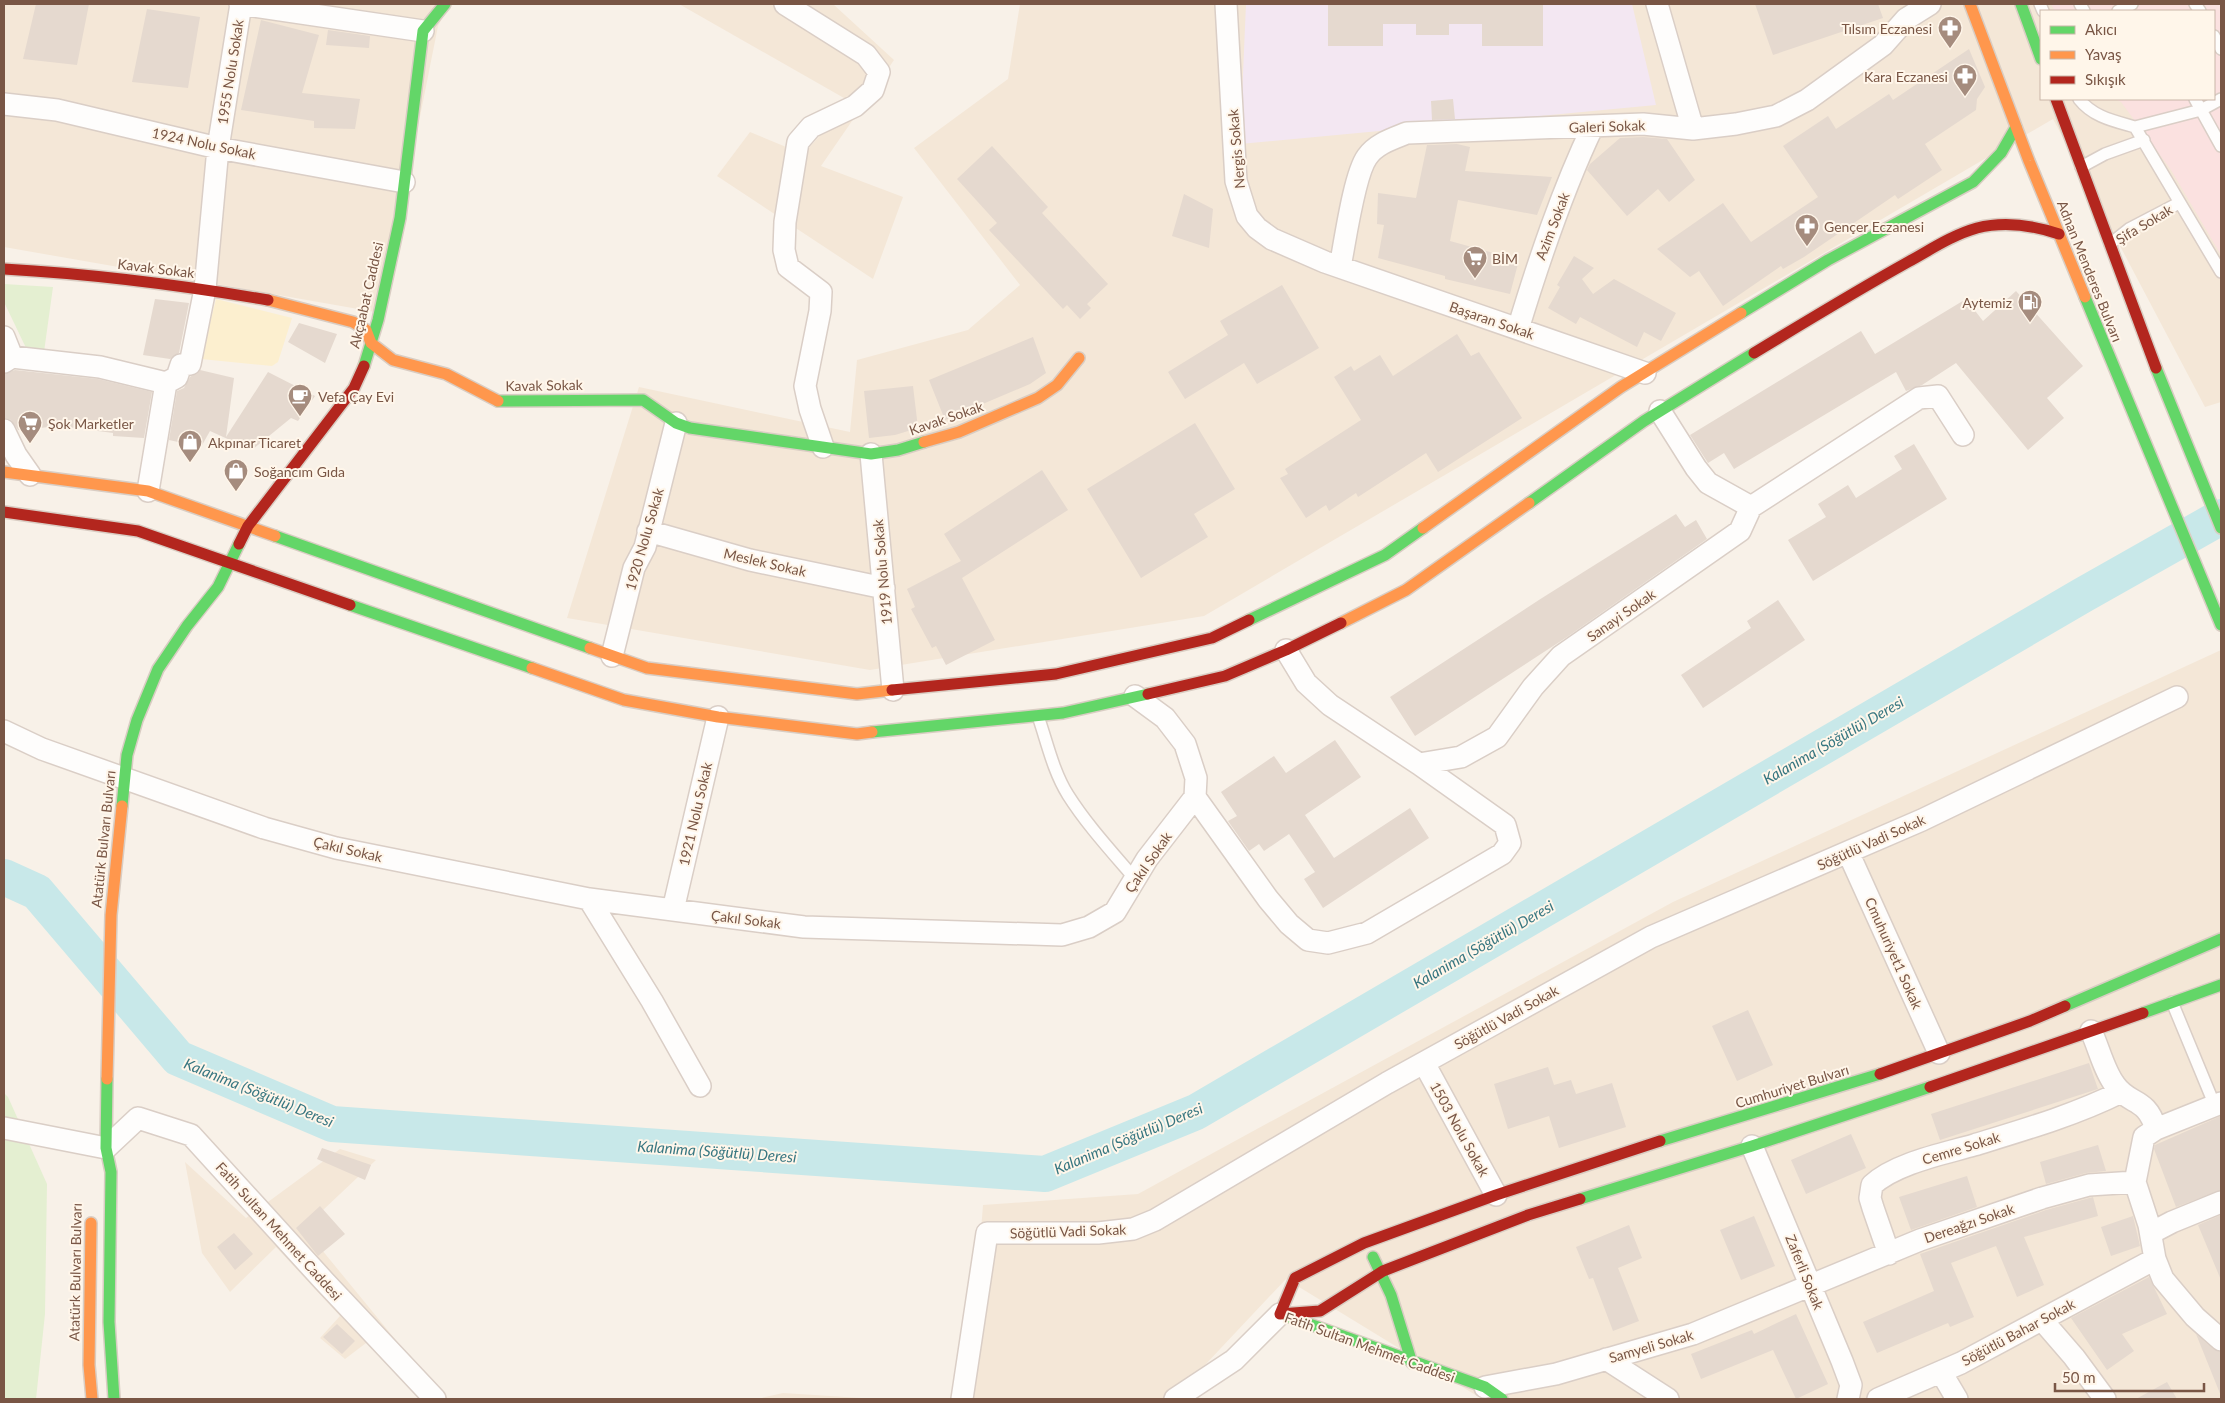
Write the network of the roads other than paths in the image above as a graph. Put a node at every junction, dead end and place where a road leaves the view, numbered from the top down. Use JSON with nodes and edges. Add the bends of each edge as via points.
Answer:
{"nodes":[{"id":1,"x":241,"y":4,"type":"edge"},
{"id":2,"x":445,"y":4,"type":"edge"},
{"id":3,"x":1226,"y":4,"type":"edge"},
{"id":4,"x":1657,"y":4,"type":"edge"},
{"id":5,"x":1930,"y":4,"type":"edge"},
{"id":6,"x":1970,"y":4,"type":"edge"},
{"id":7,"x":2021,"y":4,"type":"edge"},
{"id":8,"x":2132,"y":4,"type":"edge"},
{"id":9,"x":794,"y":6,"type":"edge"},
{"id":10,"x":2120,"y":10,"type":"edge"},
{"id":11,"x":423,"y":31,"type":"junction"},
{"id":12,"x":2215,"y":38,"type":"edge"},
{"id":13,"x":2221,"y":49,"type":"edge"},
{"id":14,"x":2040,"y":56,"type":"edge"},
{"id":15,"x":2221,"y":99,"type":"edge"},
{"id":16,"x":2056,"y":100,"type":"edge"},
{"id":17,"x":2080,"y":100,"type":"edge"},
{"id":18,"x":2196,"y":100,"type":"edge"},
{"id":19,"x":4,"y":104,"type":"edge"},
{"id":20,"x":2201,"y":110,"type":"junction"},
{"id":21,"x":1593,"y":126,"type":"junction"},
{"id":22,"x":2016,"y":127,"type":"junction"},
{"id":23,"x":2135,"y":127,"type":"junction"},
{"id":24,"x":1693,"y":129,"type":"junction"},
{"id":25,"x":2144,"y":140,"type":"junction"},
{"id":26,"x":2221,"y":146,"type":"edge"},
{"id":27,"x":218,"y":148,"type":"junction"},
{"id":28,"x":2081,"y":167,"type":"junction"},
{"id":29,"x":404,"y":182,"type":"junction"},
{"id":30,"x":2179,"y":203,"type":"junction"},
{"id":31,"x":2059,"y":234,"type":"junction"},
{"id":32,"x":2110,"y":244,"type":"junction"},
{"id":33,"x":1340,"y":267,"type":"junction"},
{"id":34,"x":4,"y":269,"type":"edge"},
{"id":35,"x":2221,"y":272,"type":"edge"},
{"id":36,"x":205,"y":289,"type":"junction"},
{"id":37,"x":1518,"y":329,"type":"junction"},
{"id":38,"x":4,"y":337,"type":"edge"},
{"id":39,"x":371,"y":343,"type":"junction"},
{"id":40,"x":1079,"y":358,"type":"dead end"},
{"id":41,"x":8,"y":360,"type":"edge"},
{"id":42,"x":1645,"y":373,"type":"junction"},
{"id":43,"x":166,"y":383,"type":"junction"},
{"id":44,"x":1660,"y":411,"type":"junction"},
{"id":45,"x":676,"y":423,"type":"junction"},
{"id":46,"x":4,"y":430,"type":"edge"},
{"id":47,"x":1963,"y":435,"type":"dead end"},
{"id":48,"x":823,"y":447,"type":"junction"},
{"id":49,"x":872,"y":454,"type":"junction"},
{"id":50,"x":4,"y":472,"type":"edge"},
{"id":51,"x":30,"y":475,"type":"junction"},
{"id":52,"x":148,"y":491,"type":"junction"},
{"id":53,"x":1751,"y":507,"type":"junction"},
{"id":54,"x":4,"y":512,"type":"edge"},
{"id":55,"x":2220,"y":525,"type":"edge"},
{"id":56,"x":248,"y":526,"type":"junction"},
{"id":57,"x":648,"y":531,"type":"junction"},
{"id":58,"x":231,"y":561,"type":"junction"},
{"id":59,"x":884,"y":588,"type":"junction"},
{"id":60,"x":2221,"y":624,"type":"edge"},
{"id":61,"x":1286,"y":650,"type":"junction"},
{"id":62,"x":612,"y":656,"type":"junction"},
{"id":63,"x":893,"y":690,"type":"junction"},
{"id":64,"x":1135,"y":696,"type":"junction"},
{"id":65,"x":2177,"y":697,"type":"dead end"},
{"id":66,"x":1038,"y":716,"type":"junction"},
{"id":67,"x":718,"y":717,"type":"junction"},
{"id":68,"x":4,"y":731,"type":"edge"},
{"id":69,"x":1420,"y":764,"type":"junction"},
{"id":70,"x":125,"y":778,"type":"junction"},
{"id":71,"x":1195,"y":797,"type":"junction"},
{"id":72,"x":1848,"y":852,"type":"junction"},
{"id":73,"x":1135,"y":879,"type":"junction"},
{"id":74,"x":589,"y":898,"type":"junction"},
{"id":75,"x":673,"y":910,"type":"junction"},
{"id":76,"x":2221,"y":939,"type":"edge"},
{"id":77,"x":2221,"y":985,"type":"edge"},
{"id":78,"x":2172,"y":1002,"type":"junction"},
{"id":79,"x":2092,"y":1032,"type":"junction"},
{"id":80,"x":1939,"y":1053,"type":"junction"},
{"id":81,"x":1424,"y":1063,"type":"junction"},
{"id":82,"x":700,"y":1086,"type":"dead end"},
{"id":83,"x":2121,"y":1092,"type":"junction"},
{"id":84,"x":2218,"y":1105,"type":"edge"},
{"id":85,"x":4,"y":1128,"type":"edge"},
{"id":86,"x":2156,"y":1129,"type":"junction"},
{"id":87,"x":1752,"y":1146,"type":"junction"},
{"id":88,"x":102,"y":1154,"type":"junction"},
{"id":89,"x":2135,"y":1182,"type":"junction"},
{"id":90,"x":1496,"y":1195,"type":"junction"},
{"id":91,"x":2221,"y":1202,"type":"edge"},
{"id":92,"x":91,"y":1214,"type":"dead end"},
{"id":93,"x":2150,"y":1233,"type":"junction"},
{"id":94,"x":1364,"y":1243,"type":"junction"},
{"id":95,"x":1889,"y":1254,"type":"junction"},
{"id":96,"x":2155,"y":1259,"type":"junction"},
{"id":97,"x":1383,"y":1271,"type":"junction"},
{"id":98,"x":1810,"y":1286,"type":"junction"},
{"id":99,"x":1280,"y":1314,"type":"junction"},
{"id":100,"x":2042,"y":1320,"type":"junction"},
{"id":101,"x":2221,"y":1340,"type":"edge"},
{"id":102,"x":1606,"y":1359,"type":"junction"},
{"id":103,"x":1412,"y":1363,"type":"junction"},
{"id":104,"x":1941,"y":1372,"type":"junction"},
{"id":105,"x":1493,"y":1393,"type":"edge"},
{"id":106,"x":1182,"y":1397,"type":"edge"},
{"id":107,"x":92,"y":1399,"type":"edge"},
{"id":108,"x":114,"y":1399,"type":"edge"},
{"id":109,"x":435,"y":1399,"type":"edge"},
{"id":110,"x":962,"y":1399,"type":"edge"},
{"id":111,"x":1668,"y":1399,"type":"edge"},
{"id":112,"x":1848,"y":1399,"type":"edge"},
{"id":113,"x":1878,"y":1399,"type":"edge"},
{"id":114,"x":1957,"y":1399,"type":"edge"},
{"id":115,"x":2105,"y":1399,"type":"edge"}],
"edges":[{"from":1,"to":11,"type":"street"},
{"from":1,"to":27,"type":"street","name":"1955 Nolu Sokak"},
{"from":2,"to":11,"type":"main road"},
{"from":3,"to":33,"type":"street","name":"Nergis Sokak","via":[[1236,181],[1247,216],[1272,239]]},
{"from":4,"to":24,"type":"street"},
{"from":5,"to":24,"type":"street","name":"Galeri Sokak","via":[[1906,19],[1883,45],[1799,104],[1776,116]]},
{"from":6,"to":22,"type":"main road","name":"Adnan Menderes Bulvarı"},
{"from":7,"to":14,"type":"main road"},
{"from":8,"to":10,"type":"lane"},
{"from":9,"to":48,"type":"street","via":[[866,55],[879,72],[873,90],[855,106],[811,127],[798,142],[791,179],[784,250],[788,267],[821,292],[805,386]]},
{"from":11,"to":29,"type":"main road","name":"Akçaabat Caddesi"},
{"from":12,"to":13,"type":"lane"},
{"from":15,"to":20,"type":"lane"},
{"from":16,"to":28,"type":"main road","name":"Adnan Menderes Bulvarı"},
{"from":17,"to":23,"type":"lane","via":[[2088,109],[2105,118]]},
{"from":18,"to":20,"type":"lane"},
{"from":19,"to":27,"type":"street","name":"1924 Nolu Sokak","via":[[57,110]]},
{"from":20,"to":23,"type":"lane"},
{"from":20,"to":26,"type":"lane"},
{"from":21,"to":24,"type":"street","name":"Galeri Sokak","via":[[1643,124]]},
{"from":21,"to":33,"type":"street","name":"Galeri Sokak","via":[[1407,134],[1379,145],[1366,157],[1358,177]]},
{"from":21,"to":37,"type":"street","name":"Azim Sokak","via":[[1539,260]]},
{"from":22,"to":31,"type":"main road","name":"Adnan Menderes Bulvarı"},
{"from":22,"to":42,"type":"main road","via":[[2000,154],[1973,182],[1828,260]]},
{"from":23,"to":25,"type":"lane","name":"Şifa Sokak"},
{"from":25,"to":28,"type":"lane"},
{"from":25,"to":30,"type":"lane","name":"Şifa Sokak"},
{"from":27,"to":29,"type":"street","name":"1924 Nolu Sokak"},
{"from":27,"to":36,"type":"street","name":"1955 Nolu Sokak"},
{"from":28,"to":32,"type":"main road","name":"Adnan Menderes Bulvarı"},
{"from":29,"to":39,"type":"main road","name":"Akçaabat Caddesi","via":[[400,218]]},
{"from":30,"to":32,"type":"lane","name":"Şifa Sokak"},
{"from":30,"to":35,"type":"lane","name":"Şifa Sokak"},
{"from":31,"to":44,"type":"main road","via":[[2034,226],[2012,224],[1976,228],[1950,239],[1848,295]]},
{"from":31,"to":60,"type":"main road","name":"Adnan Menderes Bulvarı"},
{"from":32,"to":55,"type":"main road","name":"Adnan Menderes Bulvarı","via":[[2160,380]]},
{"from":33,"to":37,"type":"street","name":"Başaran Sokak"},
{"from":34,"to":36,"type":"main road","name":"Kavak Sokak","via":[[74,273]]},
{"from":36,"to":39,"type":"main road","name":"Kavak Sokak","via":[[283,302],[346,320],[366,330]]},
{"from":36,"to":43,"type":"street","name":"1955 Nolu Sokak","via":[[190,364],[181,365],[177,377]]},
{"from":37,"to":42,"type":"street","name":"Başaran Sokak"},
{"from":38,"to":41,"type":"street"},
{"from":39,"to":45,"type":"main road","name":"Kavak Sokak","via":[[393,360],[446,374],[496,401],[643,400]]},
{"from":39,"to":56,"type":"main road","name":"Akçaabat Caddesi","via":[[362,374],[354,388]]},
{"from":40,"to":49,"type":"main road","name":"Kavak Sokak","via":[[1057,385],[1038,398],[958,432],[898,450]]},
{"from":41,"to":43,"type":"street","via":[[100,367]]},
{"from":42,"to":63,"type":"main road","via":[[1385,555],[1212,638],[1056,674]]},
{"from":43,"to":52,"type":"street"},
{"from":44,"to":53,"type":"street","via":[[1708,483]]},
{"from":44,"to":61,"type":"main road","via":[[1406,590]]},
{"from":45,"to":48,"type":"main road","name":"Kavak Sokak","via":[[690,428]]},
{"from":45,"to":57,"type":"street","name":"1920 Nolu Sokak"},
{"from":46,"to":51,"type":"street"},
{"from":47,"to":53,"type":"street","via":[[1938,396],[1919,398]]},
{"from":48,"to":49,"type":"main road","name":"Kavak Sokak"},
{"from":49,"to":59,"type":"street","name":"1919 Nolu Sokak"},
{"from":50,"to":51,"type":"main road"},
{"from":51,"to":52,"type":"main road"},
{"from":52,"to":56,"type":"main road"},
{"from":53,"to":69,"type":"street","name":"Sanayi Sokak","via":[[1740,531],[1561,656],[1533,687],[1497,737],[1461,757]]},
{"from":54,"to":58,"type":"main road","via":[[138,531]]},
{"from":56,"to":58,"type":"main road","name":"Akçaabat Caddesi"},
{"from":56,"to":62,"type":"main road"},
{"from":57,"to":59,"type":"street","name":"Meslek Sokak","via":[[750,560]]},
{"from":57,"to":62,"type":"street","name":"1920 Nolu Sokak","via":[[634,568]]},
{"from":58,"to":67,"type":"main road","via":[[624,700]]},
{"from":58,"to":70,"type":"main road","name":"Atatürk Bulvarı Bulvarı","via":[[218,587],[158,669],[137,720],[127,755]]},
{"from":59,"to":63,"type":"street","name":"1919 Nolu Sokak"},
{"from":61,"to":64,"type":"main road","via":[[1225,676]]},
{"from":61,"to":69,"type":"street","via":[[1306,682],[1330,705]]},
{"from":62,"to":63,"type":"main road","via":[[647,668],[847,693]]},
{"from":64,"to":66,"type":"main road"},
{"from":64,"to":71,"type":"street","via":[[1165,718],[1185,744],[1196,778]]},
{"from":65,"to":72,"type":"street","name":"Söğütlü Vadi Sokak","via":[[1922,820]]},
{"from":66,"to":67,"type":"main road","via":[[857,734]]},
{"from":66,"to":73,"type":"lane","via":[[1067,794]]},
{"from":67,"to":75,"type":"street","name":"1921 Nolu Sokak"},
{"from":68,"to":70,"type":"street","name":"Çakıl Sokak","via":[[42,749]]},
{"from":69,"to":71,"type":"street","via":[[1505,825],[1510,843],[1502,854],[1367,933],[1328,943],[1308,940],[1289,924]]},
{"from":70,"to":74,"type":"street","name":"Çakıl Sokak","via":[[264,828],[336,848]]},
{"from":70,"to":88,"type":"main road","name":"Atatürk Bulvarı Bulvarı","via":[[111,915],[106,1115]]},
{"from":71,"to":73,"type":"street","name":"Çakıl Sokak"},
{"from":72,"to":80,"type":"street","name":"Cmuhuriyet1 Sokak"},
{"from":72,"to":81,"type":"street","name":"Söğütlü Vadi Sokak","via":[[1651,937]]},
{"from":73,"to":75,"type":"street","name":"Çakıl Sokak","via":[[1115,912],[1089,928],[1062,935],[804,927]]},
{"from":74,"to":75,"type":"street","name":"Çakıl Sokak"},
{"from":74,"to":82,"type":"street"},
{"from":76,"to":80,"type":"main road","name":"Cumhuriyet Bulvarı","via":[[2030,1021]]},
{"from":77,"to":78,"type":"main road"},
{"from":78,"to":79,"type":"main road"},
{"from":78,"to":84,"type":"lane"},
{"from":79,"to":83,"type":"street","via":[[2114,1084]]},
{"from":79,"to":87,"type":"main road"},
{"from":80,"to":90,"type":"main road","name":"Cumhuriyet Bulvarı","via":[[1873,1077]]},
{"from":81,"to":90,"type":"street","name":"1503 Nolu Sokak"},
{"from":81,"to":110,"type":"street","name":"Söğütlü Vadi Sokak","via":[[1141,1226],[1098,1233],[987,1233]]},
{"from":83,"to":86,"type":"street","via":[[2152,1115]]},
{"from":83,"to":95,"type":"street","name":"Cemre Sokak","via":[[2069,1113],[1881,1176],[1872,1185],[1870,1198]]},
{"from":84,"to":86,"type":"street"},
{"from":85,"to":88,"type":"street"},
{"from":86,"to":89,"type":"street","via":[[2144,1137]]},
{"from":87,"to":97,"type":"main road","via":[[1528,1216]]},
{"from":87,"to":98,"type":"street","name":"Zaferli Sokak"},
{"from":88,"to":108,"type":"main road","name":"Atatürk Bulvarı Bulvarı","via":[[111,1172],[109,1322]]},
{"from":88,"to":109,"type":"street","name":"Fatih Sultan Mehmet Caddesi","via":[[138,1118],[191,1135]]},
{"from":89,"to":93,"type":"street"},
{"from":89,"to":95,"type":"street","name":"Dereağzı Sokak","via":[[2089,1185],[2042,1198],[1946,1230]]},
{"from":90,"to":94,"type":"main road","name":"Cumhuriyet Bulvarı"},
{"from":91,"to":93,"type":"street"},
{"from":92,"to":107,"type":"main road","name":"Atatürk Bulvarı Bulvarı","via":[[88,1365]]},
{"from":93,"to":96,"type":"street"},
{"from":94,"to":97,"type":"main road"},
{"from":94,"to":99,"type":"main road","name":"Cumhuriyet Bulvarı","via":[[1295,1278]]},
{"from":95,"to":98,"type":"street","name":"Dereağzı Sokak"},
{"from":96,"to":100,"type":"street","name":"Söğütlü Bahar Sokak"},
{"from":96,"to":101,"type":"street","via":[[2163,1280],[2178,1299]]},
{"from":97,"to":99,"type":"main road","via":[[1320,1311]]},
{"from":97,"to":103,"type":"main road"},
{"from":98,"to":102,"type":"street","name":"Samyeli Sokak","via":[[1693,1334]]},
{"from":98,"to":112,"type":"street","name":"Zaferli Sokak","via":[[1851,1385]]},
{"from":99,"to":103,"type":"main road","name":"Fatih Sultan Mehmet Caddesi"},
{"from":99,"to":106,"type":"street","name":"Fatih Sultan Mehmet Caddesi","via":[[1234,1360]]},
{"from":100,"to":104,"type":"street","name":"Söğütlü Bahar Sokak"},
{"from":100,"to":115,"type":"street","via":[[2074,1356]]},
{"from":102,"to":105,"type":"street","name":"Samyeli Sokak"},
{"from":102,"to":111,"type":"street"},
{"from":103,"to":105,"type":"main road","name":"Fatih Sultan Mehmet Caddesi"},
{"from":104,"to":113,"type":"street","name":"Söğütlü Bahar Sokak"},
{"from":104,"to":114,"type":"street"}]}
